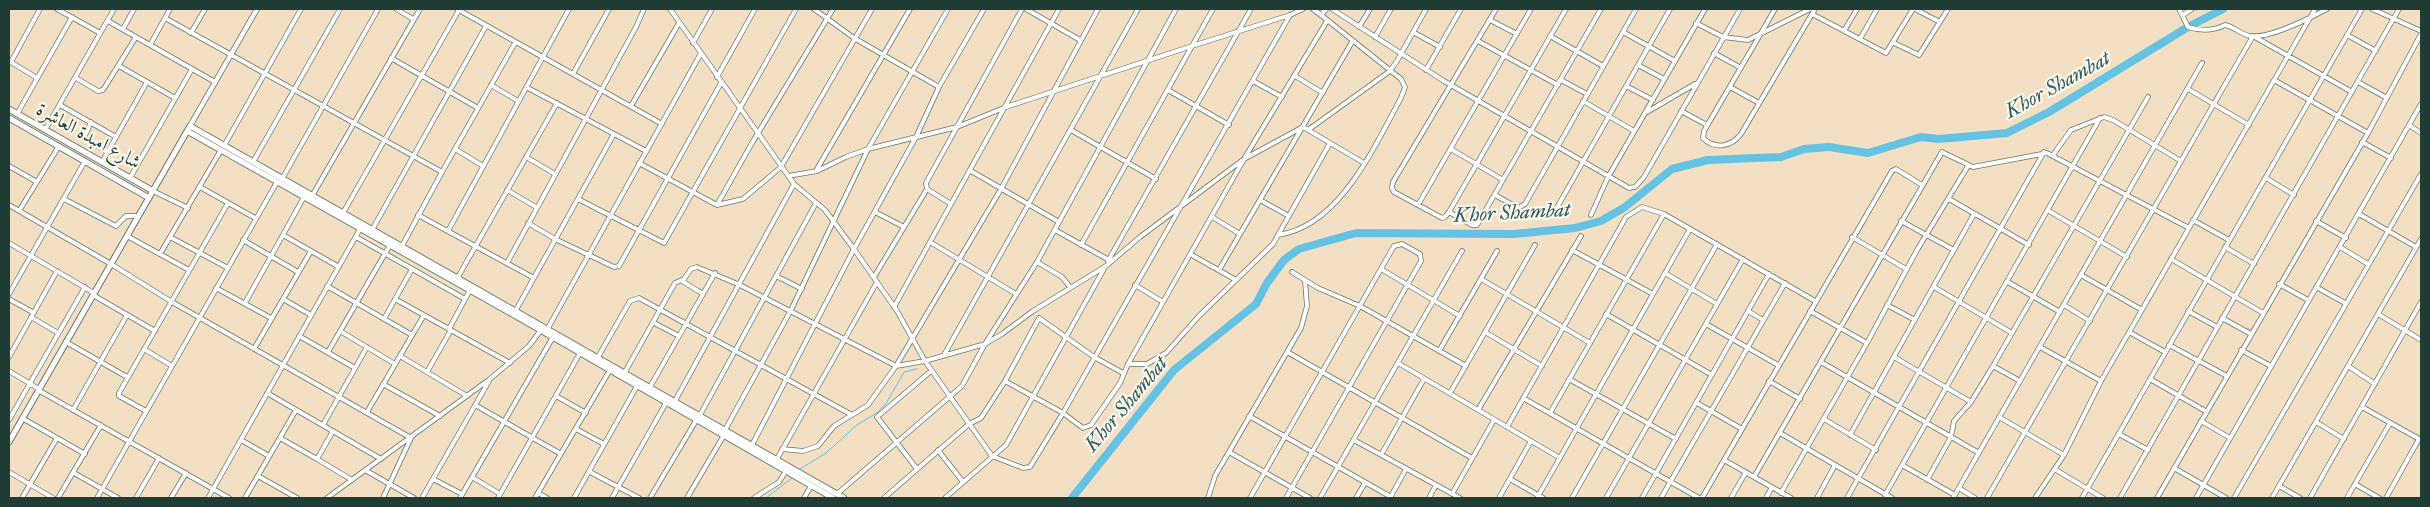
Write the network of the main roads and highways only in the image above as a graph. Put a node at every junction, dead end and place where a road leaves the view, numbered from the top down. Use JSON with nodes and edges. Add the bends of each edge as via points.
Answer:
{"nodes":[{"id":1,"x":9,"y":109,"type":"edge"},
{"id":2,"x":9,"y":118,"type":"edge"},
{"id":3,"x":223,"y":148,"type":"junction"},
{"id":4,"x":279,"y":181,"type":"junction"},
{"id":5,"x":141,"y":184,"type":"junction"},
{"id":6,"x":137,"y":191,"type":"junction"},
{"id":7,"x":153,"y":191,"type":"junction"},
{"id":8,"x":149,"y":198,"type":"junction"},
{"id":9,"x":698,"y":417,"type":"junction"},
{"id":10,"x":724,"y":432,"type":"junction"},
{"id":11,"x":10,"y":439,"type":"edge"},
{"id":12,"x":794,"y":472,"type":"junction"},
{"id":13,"x":801,"y":476,"type":"junction"},
{"id":14,"x":835,"y":496,"type":"edge"},
{"id":15,"x":844,"y":498,"type":"edge"}],
"edges":[{"from":1,"to":5,"type":"main road","name":"شارع امبدة العاشرة"},
{"from":2,"to":6,"type":"main road","name":"شارع امبدة العاشرة"},
{"from":3,"to":4,"type":"main road"},
{"from":3,"to":4,"type":"main road","via":[[253,162]]},
{"from":3,"to":7,"type":"main road","via":[[189,129]]},
{"from":4,"to":9,"type":"main road","via":[[637,386]]},
{"from":4,"to":9,"type":"main road","via":[[458,277]]},
{"from":5,"to":6,"type":"main road"},
{"from":5,"to":7,"type":"main road","name":"شارع امبدة العاشرة"},
{"from":6,"to":8,"type":"main road","name":"شارع امبدة العاشرة"},
{"from":7,"to":8,"type":"main road"},
{"from":8,"to":11,"type":"main road"},
{"from":9,"to":10,"type":"main road"},
{"from":10,"to":12,"type":"main road","via":[[777,459]]},
{"from":10,"to":12,"type":"main road","via":[[786,471]]},
{"from":12,"to":13,"type":"main road"},
{"from":13,"to":14,"type":"main road"},
{"from":13,"to":14,"type":"main road","via":[[811,486]]},
{"from":14,"to":15,"type":"main road"}]}
